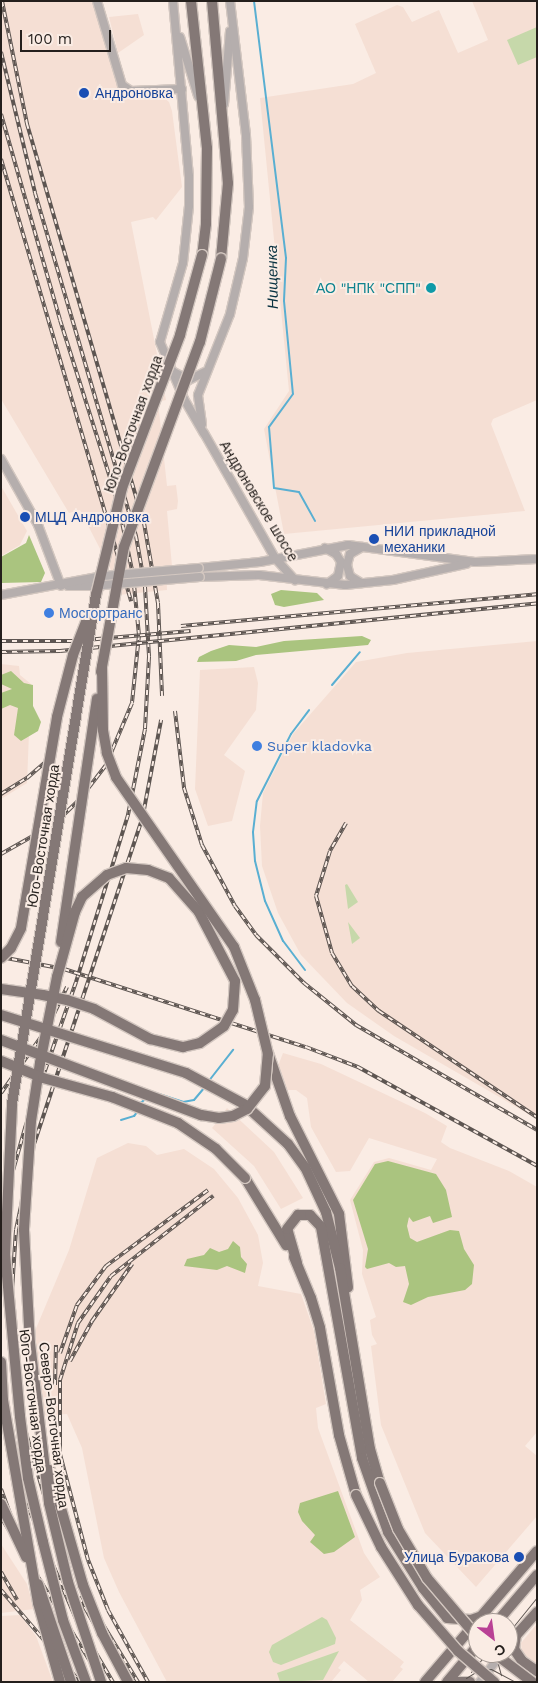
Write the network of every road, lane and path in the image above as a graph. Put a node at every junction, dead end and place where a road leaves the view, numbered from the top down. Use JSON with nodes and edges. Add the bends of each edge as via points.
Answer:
{"nodes":[{"id":1,"x":97,"y":1,"type":"edge"},
{"id":2,"x":173,"y":1,"type":"edge"},
{"id":3,"x":191,"y":1,"type":"edge"},
{"id":4,"x":212,"y":1,"type":"edge"},
{"id":5,"x":230,"y":1,"type":"edge"},
{"id":6,"x":232,"y":12,"type":"junction"},
{"id":7,"x":175,"y":21,"type":"junction"},
{"id":8,"x":182,"y":89,"type":"junction"},
{"id":9,"x":202,"y":109,"type":"junction"},
{"id":10,"x":224,"y":116,"type":"junction"},
{"id":11,"x":208,"y":368,"type":"junction"},
{"id":12,"x":170,"y":369,"type":"junction"},
{"id":13,"x":204,"y":433,"type":"junction"},
{"id":14,"x":1,"y":459,"type":"edge"},
{"id":15,"x":364,"y":547,"type":"junction"},
{"id":16,"x":325,"y":548,"type":"junction"},
{"id":17,"x":274,"y":558,"type":"junction"},
{"id":18,"x":537,"y":559,"type":"edge"},
{"id":19,"x":476,"y":562,"type":"junction"},
{"id":20,"x":295,"y":580,"type":"junction"},
{"id":21,"x":365,"y":584,"type":"junction"},
{"id":22,"x":325,"y":585,"type":"junction"},
{"id":23,"x":60,"y":586,"type":"junction"},
{"id":24,"x":1,"y":595,"type":"edge"},
{"id":25,"x":96,"y":595,"type":"junction"},
{"id":26,"x":102,"y":666,"type":"junction"},
{"id":27,"x":1,"y":958,"type":"edge"},
{"id":28,"x":57,"y":977,"type":"junction"},
{"id":29,"x":1,"y":989,"type":"edge"},
{"id":30,"x":1,"y":1015,"type":"edge"},
{"id":31,"x":1,"y":1040,"type":"edge"},
{"id":32,"x":268,"y":1052,"type":"junction"},
{"id":33,"x":1,"y":1061,"type":"edge"},
{"id":34,"x":5,"y":1255,"type":"junction"},
{"id":35,"x":296,"y":1263,"type":"junction"},
{"id":36,"x":1,"y":1280,"type":"edge"},
{"id":37,"x":347,"y":1308,"type":"junction"},
{"id":38,"x":352,"y":1351,"type":"junction"},
{"id":39,"x":1,"y":1362,"type":"edge"},
{"id":40,"x":355,"y":1424,"type":"junction"},
{"id":41,"x":39,"y":1431,"type":"junction"},
{"id":42,"x":1,"y":1504,"type":"edge"},
{"id":43,"x":537,"y":1551,"type":"edge"},
{"id":44,"x":537,"y":1575,"type":"edge"},
{"id":45,"x":537,"y":1612,"type":"edge"},
{"id":46,"x":485,"y":1613,"type":"edge"},
{"id":47,"x":505,"y":1613,"type":"edge"},
{"id":48,"x":468,"y":1620,"type":"edge"},
{"id":49,"x":468,"y":1627,"type":"edge"},
{"id":50,"x":468,"y":1632,"type":"edge"},
{"id":51,"x":518,"y":1634,"type":"edge"},
{"id":52,"x":518,"y":1656,"type":"edge"},
{"id":53,"x":468,"y":1657,"type":"edge"},
{"id":54,"x":494,"y":1663,"type":"edge"},
{"id":55,"x":506,"y":1663,"type":"edge"},
{"id":56,"x":537,"y":1671,"type":"edge"},
{"id":57,"x":537,"y":1678,"type":"edge"},
{"id":58,"x":60,"y":1682,"type":"edge"},
{"id":59,"x":72,"y":1682,"type":"edge"},
{"id":60,"x":86,"y":1682,"type":"edge"},
{"id":61,"x":102,"y":1682,"type":"edge"},
{"id":62,"x":128,"y":1682,"type":"edge"},
{"id":63,"x":425,"y":1682,"type":"edge"},
{"id":64,"x":448,"y":1682,"type":"edge"},
{"id":65,"x":470,"y":1682,"type":"edge"},
{"id":66,"x":480,"y":1682,"type":"edge"},
{"id":67,"x":494,"y":1682,"type":"edge"},
{"id":68,"x":530,"y":1682,"type":"edge"}],
"edges":[{"from":1,"to":8,"type":"street","via":[[122,85],[131,91]]},
{"from":2,"to":7,"type":"street"},
{"from":3,"to":9,"type":"main road","name":"Юго-Восточная хорда"},
{"from":4,"to":10,"type":"main road"},
{"from":5,"to":6,"type":"street"},
{"from":6,"to":10,"type":"street"},
{"from":6,"to":11,"type":"street","via":[[246,135],[249,207],[237,288]]},
{"from":7,"to":8,"type":"street","name":"Андроновское шоссе"},
{"from":7,"to":9,"type":"street"},
{"from":8,"to":12,"type":"street","name":"Андроновское шоссе","via":[[189,206],[183,263],[161,332],[163,354]]},
{"from":9,"to":25,"type":"main road","name":"Юго-Восточная хорда","bridge":true,"via":[[207,186],[202,255],[180,335],[122,488]]},
{"from":10,"to":26,"type":"main road","bridge":true,"via":[[228,183],[221,259],[200,342],[124,547]]},
{"from":11,"to":12,"type":"street","via":[[199,377],[189,380]]},
{"from":11,"to":13,"type":"street","via":[[198,395]]},
{"from":12,"to":13,"type":"street","name":"Андроновское шоссе"},
{"from":13,"to":17,"type":"street","name":"Андроновское шоссе"},
{"from":14,"to":23,"type":"street","via":[[35,520]]},
{"from":15,"to":16,"type":"street"},
{"from":15,"to":19,"type":"street"},
{"from":15,"to":21,"type":"street","via":[[350,554],[347,565],[350,576]]},
{"from":16,"to":17,"type":"street"},
{"from":16,"to":22,"type":"street","via":[[336,554],[341,567],[335,580]]},
{"from":17,"to":20,"type":"street","name":"Андроновское шоссе"},
{"from":17,"to":23,"type":"street","bridge":true,"via":[[103,576]]},
{"from":18,"to":19,"type":"street"},
{"from":19,"to":21,"type":"street"},
{"from":20,"to":22,"type":"street"},
{"from":20,"to":23,"type":"street","bridge":true,"via":[[259,575]]},
{"from":21,"to":22,"type":"street"},
{"from":23,"to":24,"type":"street"},
{"from":25,"to":27,"type":"main road","bridge":true,"via":[[73,655],[57,717],[21,928],[11,948]]},
{"from":25,"to":34,"type":"main road","name":"Юго-Восточная хорда","bridge":true,"via":[[12,1104]]},
{"from":26,"to":28,"type":"main road","bridge":true},
{"from":26,"to":32,"type":"main road","bridge":true,"via":[[103,730],[116,777],[234,947],[255,1000]]},
{"from":28,"to":29,"type":"main road","name":"Северо-Восточная хорда","bridge":true,"via":[[82,897],[107,875],[126,868],[148,870],[169,878],[199,912],[227,961],[235,981],[236,996],[224,1026],[200,1043],[183,1047],[150,1039],[94,1009],[67,1000]]},
{"from":28,"to":41,"type":"main road","name":"Северо-Восточная хорда","bridge":true,"via":[[31,1121],[24,1230]]},
{"from":30,"to":37,"type":"main road","bridge":true,"via":[[177,1070],[244,1104],[288,1144],[317,1188],[334,1241]]},
{"from":31,"to":32,"type":"main road","bridge":true,"via":[[201,1115],[219,1118],[247,1109],[265,1086]]},
{"from":32,"to":37,"type":"main road","via":[[290,1116],[333,1199],[344,1234],[349,1274]]},
{"from":33,"to":35,"type":"main road","bridge":true,"via":[[43,1078],[119,1100],[178,1124],[216,1149],[245,1178]]},
{"from":34,"to":36,"type":"main road","bridge":true},
{"from":34,"to":60,"type":"main road","name":"Юго-Восточная хорда","bridge":true,"via":[[10,1339],[28,1478],[63,1620]]},
{"from":35,"to":40,"type":"main road","via":[[287,1229],[298,1216],[310,1215],[321,1227]]},
{"from":35,"to":67,"type":"main road","bridge":true,"via":[[320,1328],[339,1435],[356,1494],[381,1547],[418,1605],[458,1651]]},
{"from":37,"to":38,"type":"main road"},
{"from":38,"to":40,"type":"main road"},
{"from":38,"to":49,"type":"main road","bridge":true,"via":[[370,1449],[380,1483],[410,1552],[446,1604]]},
{"from":39,"to":58,"type":"main road","bridge":true,"via":[[3,1400],[38,1603]]},
{"from":40,"to":48,"type":"main road","via":[[376,1502],[388,1532],[410,1569],[447,1618]]},
{"from":41,"to":61,"type":"main road","name":"Северо-Восточная хорда","bridge":true,"via":[[49,1503],[68,1582]]},
{"from":41,"to":62,"type":"main road","bridge":true,"via":[[83,1585],[102,1634]]},
{"from":42,"to":59,"type":"main road","bridge":true,"via":[[46,1600]]},
{"from":43,"to":46,"type":"main road"},
{"from":44,"to":47,"type":"main road"},
{"from":45,"to":51,"type":"main road"},
{"from":50,"to":63,"type":"main road"},
{"from":52,"to":56,"type":"main road"},
{"from":53,"to":64,"type":"main road"},
{"from":54,"to":66,"type":"street"},
{"from":55,"to":68,"type":"main road","bridge":true},
{"from":57,"to":68,"type":"street"},
{"from":64,"to":65,"type":"main road"}]}
